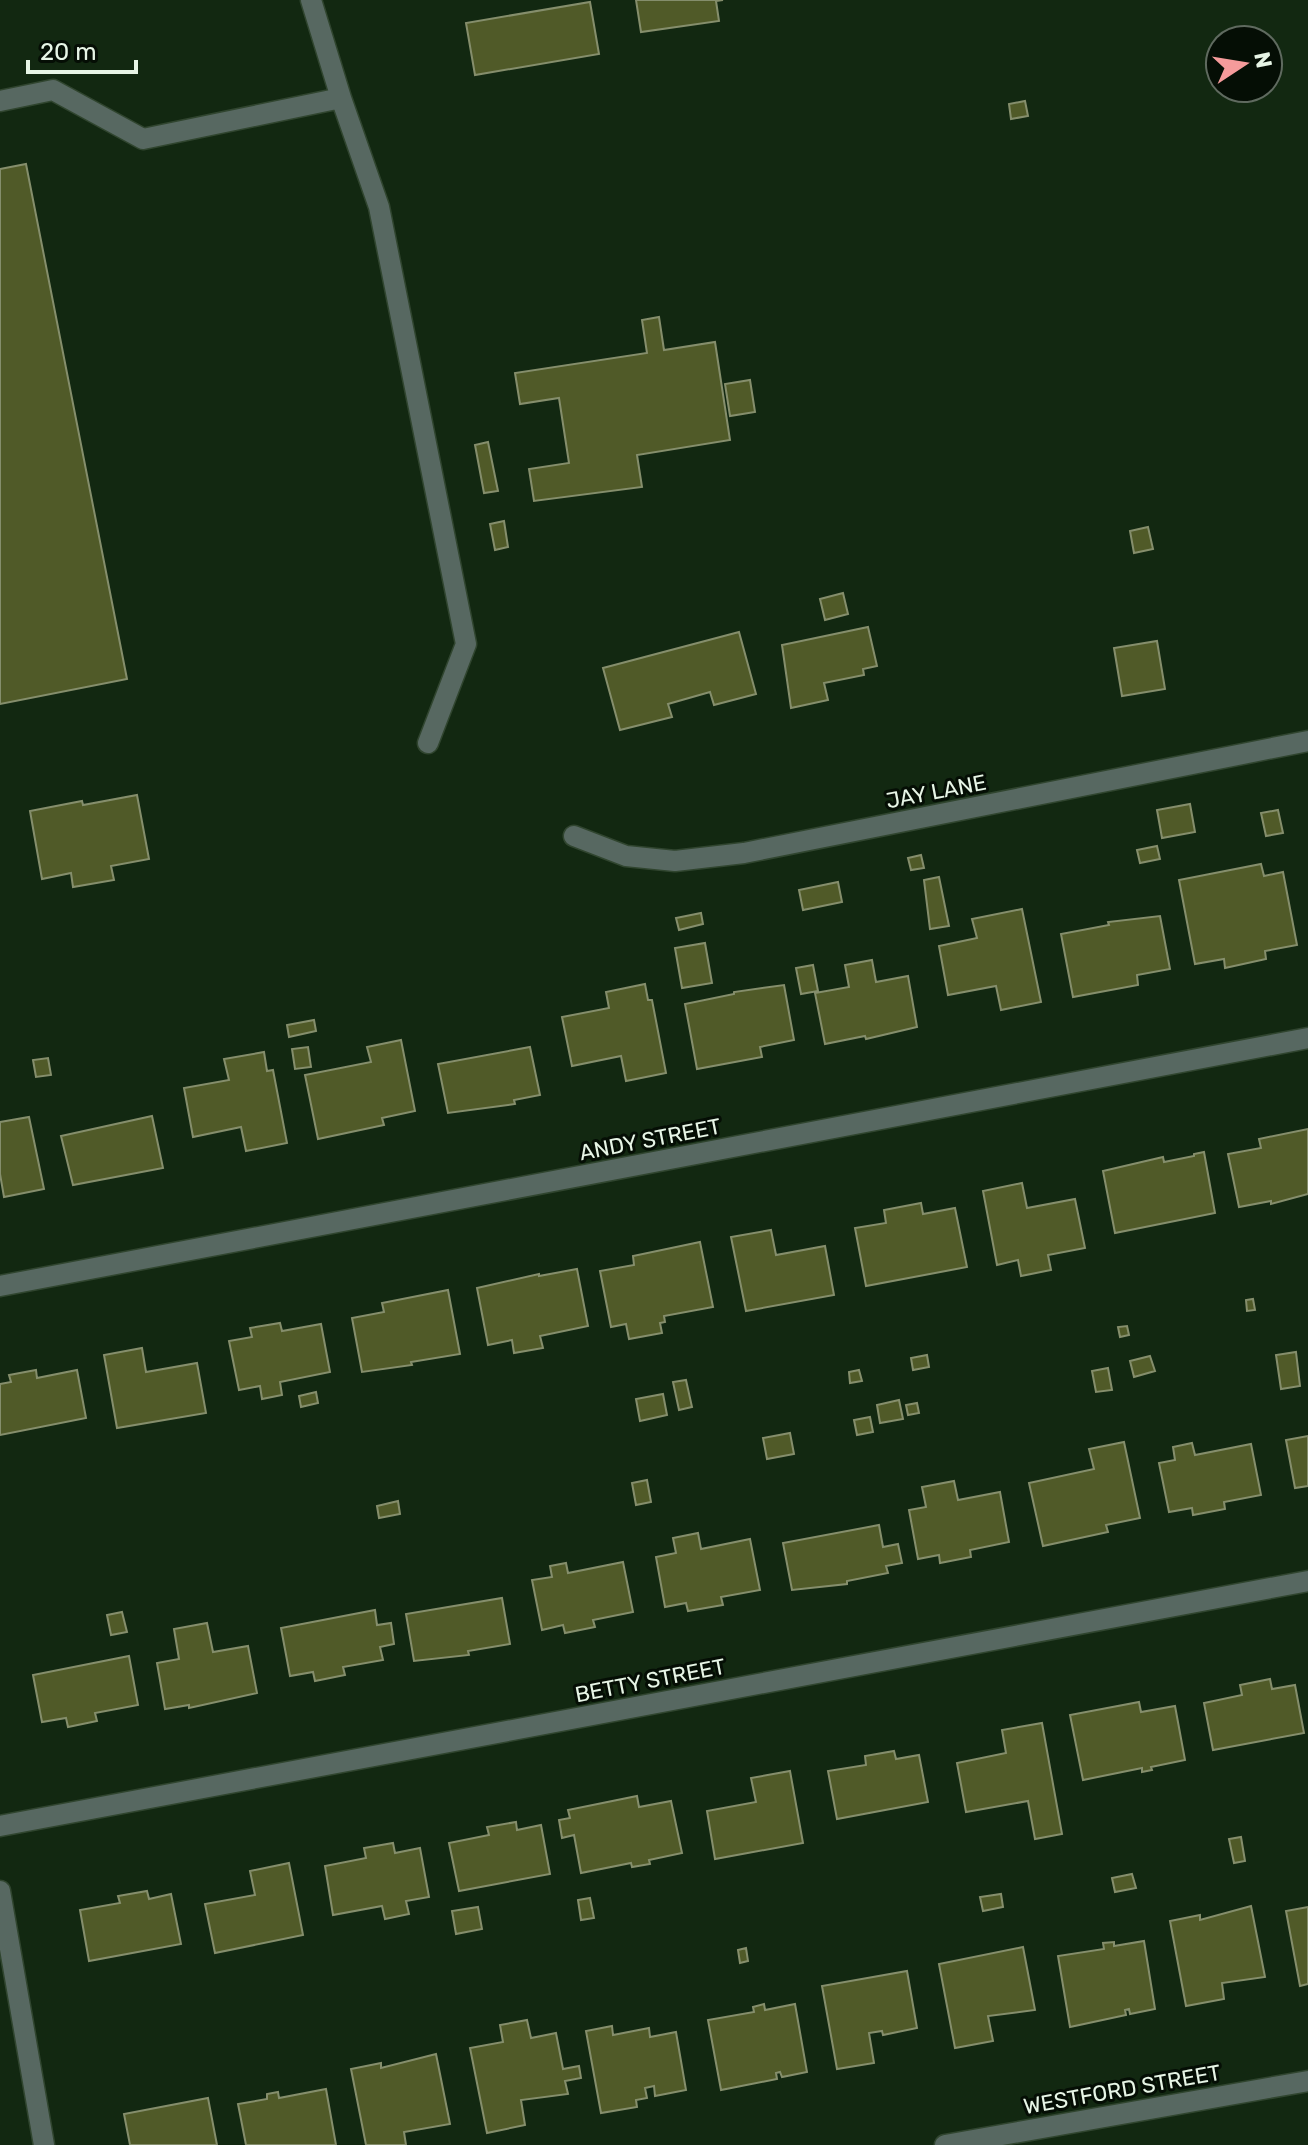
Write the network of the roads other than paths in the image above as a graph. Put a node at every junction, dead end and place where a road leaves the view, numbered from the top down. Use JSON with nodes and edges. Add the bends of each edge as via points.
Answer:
{"nodes":[{"id":1,"x":311,"y":0,"type":"edge"},
{"id":2,"x":341,"y":98,"type":"junction"},
{"id":3,"x":0,"y":101,"type":"edge"},
{"id":4,"x":1308,"y":741,"type":"edge"},
{"id":5,"x":428,"y":743,"type":"dead end"},
{"id":6,"x":574,"y":836,"type":"dead end"},
{"id":7,"x":1308,"y":1038,"type":"edge"},
{"id":8,"x":0,"y":1286,"type":"edge"},
{"id":9,"x":1308,"y":1581,"type":"edge"},
{"id":10,"x":0,"y":1826,"type":"edge"},
{"id":11,"x":0,"y":1891,"type":"edge"},
{"id":12,"x":1308,"y":2081,"type":"edge"},
{"id":13,"x":997,"y":2140,"type":"edge"},
{"id":14,"x":44,"y":2145,"type":"edge"},
{"id":15,"x":945,"y":2145,"type":"edge"}],
"edges":[{"from":1,"to":2,"type":"street"},
{"from":2,"to":3,"type":"street","via":[[143,139],[53,90]]},
{"from":2,"to":5,"type":"street","via":[[379,207],[466,644]]},
{"from":4,"to":6,"type":"street","name":"JAY LANE","via":[[744,853],[675,861],[626,856]]},
{"from":7,"to":8,"type":"street","name":"ANDY STREET"},
{"from":9,"to":10,"type":"street","name":"BETTY STREET"},
{"from":11,"to":14,"type":"street"},
{"from":12,"to":13,"type":"street","name":"WESTFORD STREET"},
{"from":13,"to":15,"type":"street","name":"WESTFORD STREET"}]}
